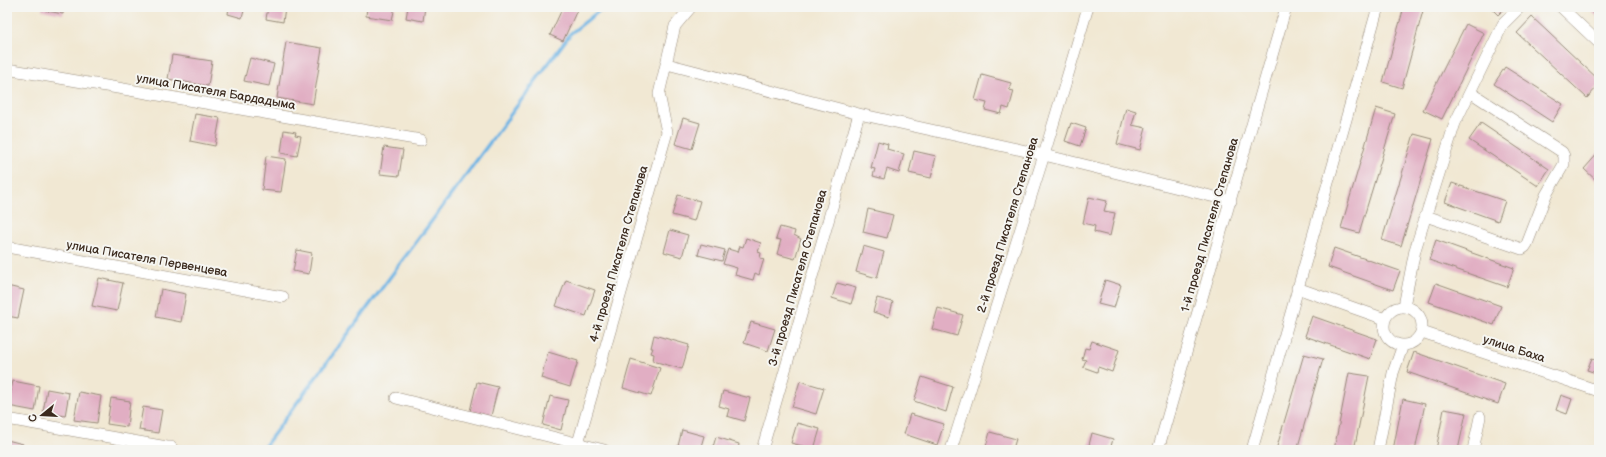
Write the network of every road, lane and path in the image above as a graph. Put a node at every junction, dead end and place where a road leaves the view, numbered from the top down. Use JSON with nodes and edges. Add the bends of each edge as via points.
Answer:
{"nodes":[{"id":1,"x":692,"y":7,"type":"edge"},
{"id":2,"x":1088,"y":7,"type":"edge"},
{"id":3,"x":1286,"y":7,"type":"edge"},
{"id":4,"x":1378,"y":7,"type":"edge"},
{"id":5,"x":1520,"y":7,"type":"edge"},
{"id":6,"x":1561,"y":7,"type":"edge"},
{"id":7,"x":1599,"y":43,"type":"edge"},
{"id":8,"x":667,"y":64,"type":"junction"},
{"id":9,"x":7,"y":70,"type":"edge"},
{"id":10,"x":1470,"y":92,"type":"junction"},
{"id":11,"x":859,"y":114,"type":"junction"},
{"id":12,"x":421,"y":140,"type":"dead end"},
{"id":13,"x":1044,"y":154,"type":"junction"},
{"id":14,"x":1231,"y":201,"type":"junction"},
{"id":15,"x":1426,"y":216,"type":"junction"},
{"id":16,"x":7,"y":247,"type":"edge"},
{"id":17,"x":1297,"y":288,"type":"junction"},
{"id":18,"x":283,"y":297,"type":"dead end"},
{"id":19,"x":1404,"y":306,"type":"junction"},
{"id":20,"x":1385,"y":319,"type":"junction"},
{"id":21,"x":1422,"y":332,"type":"junction"},
{"id":22,"x":1403,"y":345,"type":"junction"},
{"id":23,"x":1599,"y":391,"type":"edge"},
{"id":24,"x":396,"y":398,"type":"dead end"},
{"id":25,"x":1480,"y":417,"type":"dead end"},
{"id":26,"x":7,"y":419,"type":"edge"},
{"id":27,"x":577,"y":446,"type":"edge"},
{"id":28,"x":173,"y":450,"type":"edge"},
{"id":29,"x":604,"y":450,"type":"edge"},
{"id":30,"x":762,"y":450,"type":"edge"},
{"id":31,"x":951,"y":450,"type":"edge"},
{"id":32,"x":1158,"y":450,"type":"edge"},
{"id":33,"x":1252,"y":450,"type":"edge"},
{"id":34,"x":1378,"y":450,"type":"edge"},
{"id":35,"x":1473,"y":450,"type":"edge"}],
"edges":[{"from":1,"to":8,"type":"street","via":[[675,26]]},
{"from":2,"to":13,"type":"street","name":"2-й проезд Писателя Степанова"},
{"from":3,"to":14,"type":"street","name":"1-й проезд Писателя Степанова"},
{"from":4,"to":17,"type":"street"},
{"from":5,"to":10,"type":"street","via":[[1504,24]]},
{"from":6,"to":7,"type":"street"},
{"from":8,"to":11,"type":"street"},
{"from":8,"to":27,"type":"street","name":"4-й проезд Писателя Степанова","via":[[659,94],[667,132]]},
{"from":9,"to":12,"type":"street","name":"улица Писателя Бардадыма"},
{"from":10,"to":15,"type":"street","via":[[1455,123]]},
{"from":10,"to":15,"type":"street","via":[[1562,152],[1564,164],[1546,195],[1527,244],[1522,249]]},
{"from":11,"to":13,"type":"street"},
{"from":11,"to":30,"type":"street","name":"3-й проезд Писателя Степанова"},
{"from":13,"to":14,"type":"street"},
{"from":13,"to":31,"type":"street","name":"2-й проезд Писателя Степанова"},
{"from":14,"to":32,"type":"street","name":"1-й проезд Писателя Степанова"},
{"from":15,"to":19,"type":"street","via":[[1415,250]]},
{"from":16,"to":18,"type":"street","name":"улица Писателя Первенцева"},
{"from":17,"to":20,"type":"street"},
{"from":17,"to":33,"type":"street"},
{"from":19,"to":20,"type":"street","via":[[1392,310]]},
{"from":19,"to":21,"type":"street","via":[[1415,310],[1419,315]]},
{"from":20,"to":22,"type":"street","via":[[1384,331],[1387,337]]},
{"from":21,"to":22,"type":"street","via":[[1414,342]]},
{"from":21,"to":23,"type":"street","name":"улица Баха"},
{"from":22,"to":34,"type":"street","via":[[1393,373]]},
{"from":24,"to":27,"type":"street"},
{"from":25,"to":35,"type":"street"},
{"from":26,"to":28,"type":"street"},
{"from":27,"to":29,"type":"street"}]}
